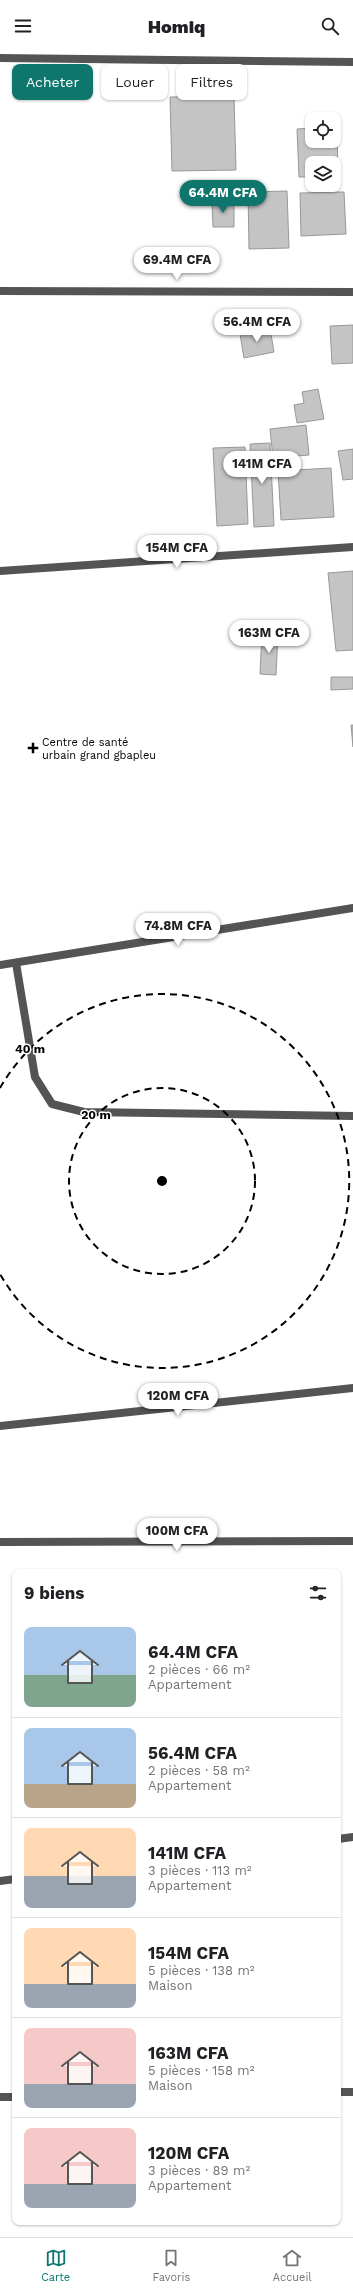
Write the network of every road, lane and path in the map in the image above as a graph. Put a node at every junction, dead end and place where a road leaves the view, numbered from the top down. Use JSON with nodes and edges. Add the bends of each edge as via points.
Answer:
{"nodes":[{"id":1,"x":0,"y":58,"type":"edge"},
{"id":2,"x":353,"y":62,"type":"edge"},
{"id":3,"x":0,"y":291,"type":"edge"},
{"id":4,"x":353,"y":292,"type":"edge"},
{"id":5,"x":353,"y":547,"type":"edge"},
{"id":6,"x":0,"y":571,"type":"edge"},
{"id":7,"x":353,"y":908,"type":"edge"},
{"id":8,"x":16,"y":963,"type":"junction"},
{"id":9,"x":0,"y":965,"type":"edge"},
{"id":10,"x":353,"y":1116,"type":"edge"},
{"id":11,"x":353,"y":1388,"type":"edge"},
{"id":12,"x":0,"y":1426,"type":"edge"},
{"id":13,"x":353,"y":1541,"type":"edge"},
{"id":14,"x":0,"y":1542,"type":"edge"},
{"id":15,"x":353,"y":1837,"type":"edge"},
{"id":16,"x":341,"y":1839,"type":"edge"},
{"id":17,"x":12,"y":1879,"type":"edge"},
{"id":18,"x":0,"y":1881,"type":"edge"},
{"id":19,"x":341,"y":2092,"type":"edge"},
{"id":20,"x":353,"y":2092,"type":"edge"},
{"id":21,"x":0,"y":2097,"type":"edge"},
{"id":22,"x":12,"y":2097,"type":"edge"}],
"edges":[{"from":1,"to":2,"type":"street"},
{"from":3,"to":4,"type":"street"},
{"from":5,"to":6,"type":"street"},
{"from":7,"to":8,"type":"street"},
{"from":8,"to":9,"type":"street"},
{"from":8,"to":10,"type":"street","via":[[35,1078],[52,1104],[84,1112]]},
{"from":11,"to":12,"type":"street"},
{"from":13,"to":14,"type":"street"},
{"from":15,"to":16,"type":"street"},
{"from":17,"to":18,"type":"street"},
{"from":19,"to":20,"type":"street"},
{"from":21,"to":22,"type":"street"}]}
